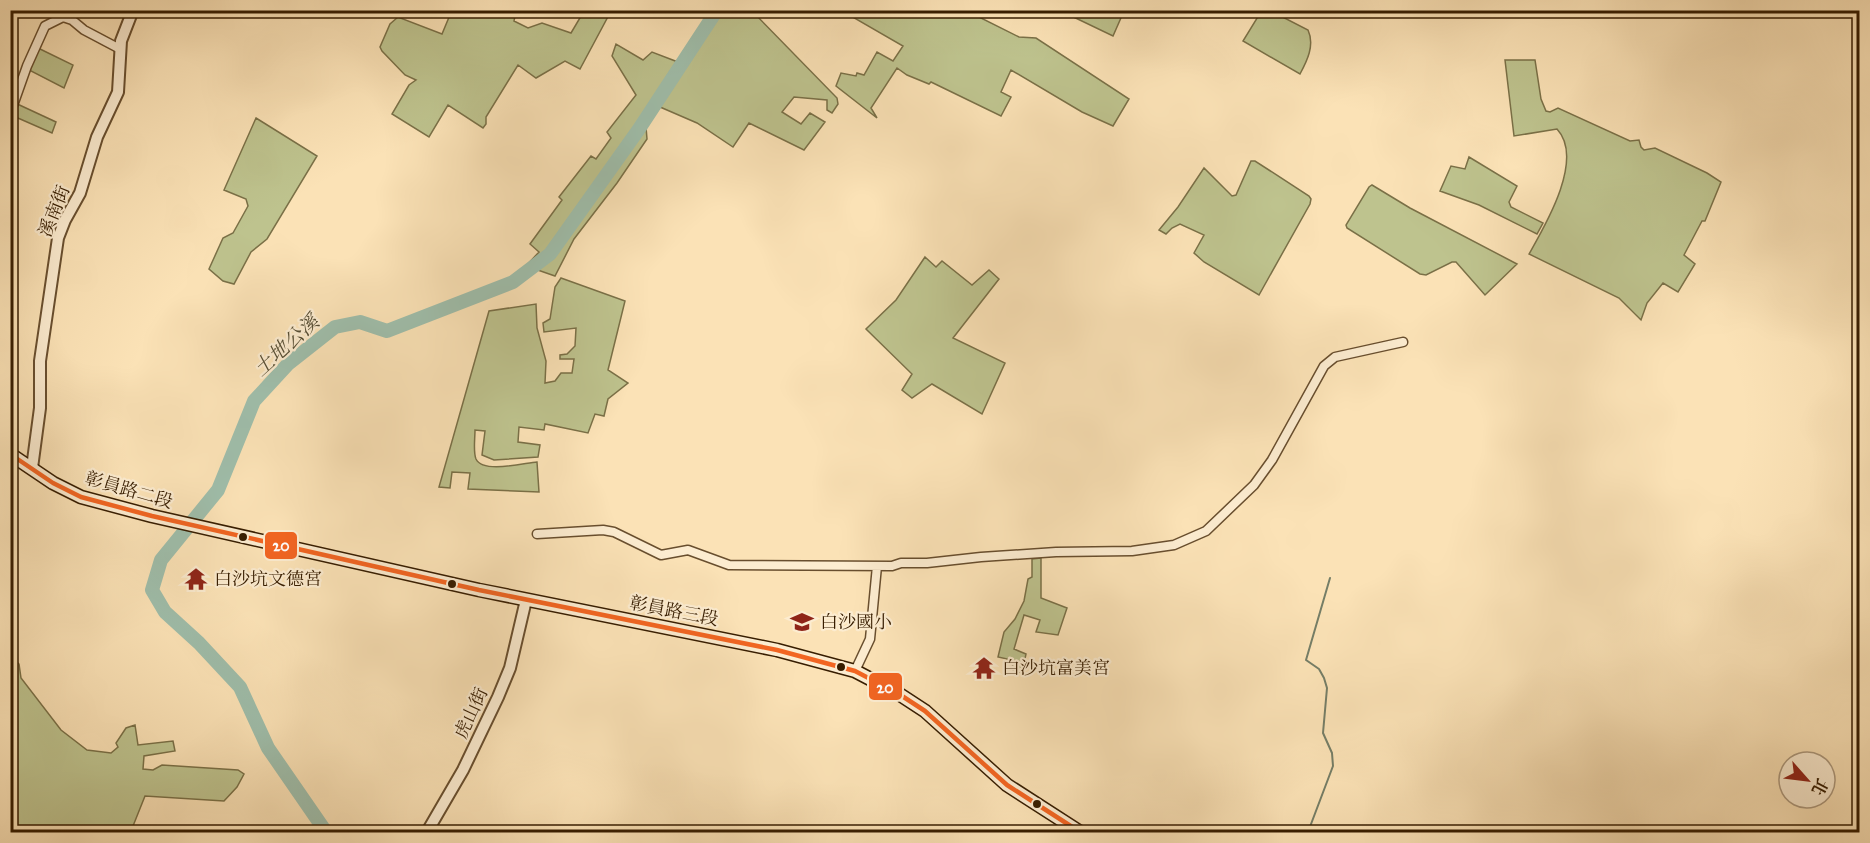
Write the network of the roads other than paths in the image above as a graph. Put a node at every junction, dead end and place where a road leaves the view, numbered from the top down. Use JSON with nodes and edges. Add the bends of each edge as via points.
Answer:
{"nodes":[{"id":1,"x":133,"y":10,"type":"edge"},
{"id":2,"x":120,"y":49,"type":"junction"},
{"id":3,"x":10,"y":114,"type":"edge"},
{"id":4,"x":1403,"y":342,"type":"dead end"},
{"id":5,"x":10,"y":454,"type":"edge"},
{"id":6,"x":32,"y":468,"type":"junction"},
{"id":7,"x":214,"y":530,"type":"joint"},
{"id":8,"x":537,"y":534,"type":"dead end"},
{"id":9,"x":877,"y":566,"type":"junction"},
{"id":10,"x":526,"y":600,"type":"junction"},
{"id":11,"x":855,"y":671,"type":"junction"},
{"id":12,"x":427,"y":832,"type":"edge"},
{"id":13,"x":1080,"y":832,"type":"edge"}],
"edges":[{"from":1,"to":2,"type":"street","name":"溪南街"},
{"from":2,"to":3,"type":"street","via":[[63,17],[45,26]]},
{"from":2,"to":6,"type":"street","name":"溪南街","via":[[118,92],[97,137],[80,193],[58,238],[40,361],[40,408]]},
{"from":4,"to":9,"type":"street","via":[[1329,360],[1277,453],[1254,485],[1206,531],[1174,545],[1132,551],[1056,552]]},
{"from":5,"to":6,"type":"main road","name":"彰員路二段"},
{"from":6,"to":7,"type":"main road","name":"彰員路二段","via":[[81,497]]},
{"from":7,"to":10,"type":"main road","name":"彰員路三段"},
{"from":8,"to":9,"type":"street","via":[[614,532],[661,555],[688,550],[729,565]]},
{"from":9,"to":11,"type":"street","via":[[870,639]]},
{"from":10,"to":11,"type":"main road","name":"彰員路三段","via":[[766,648]]},
{"from":10,"to":12,"type":"street","name":"虎山街","via":[[506,678],[463,770]]},
{"from":11,"to":13,"type":"main road","name":"彰員路三段","via":[[925,711],[1007,785]]}]}
